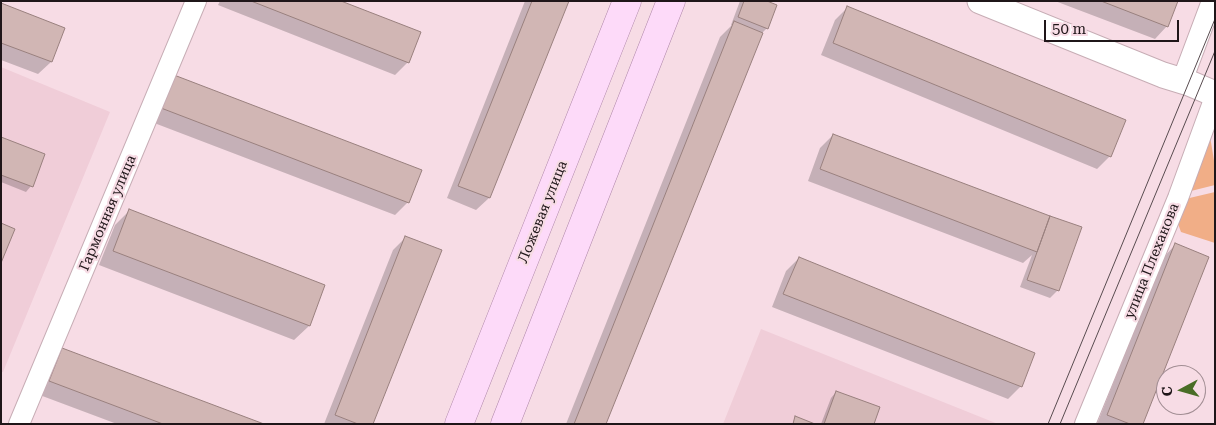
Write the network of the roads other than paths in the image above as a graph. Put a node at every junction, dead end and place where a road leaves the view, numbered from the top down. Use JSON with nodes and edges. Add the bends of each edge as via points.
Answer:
{"nodes":[{"id":1,"x":196,"y":1,"type":"edge"},
{"id":2,"x":627,"y":1,"type":"edge"},
{"id":3,"x":671,"y":1,"type":"edge"},
{"id":4,"x":980,"y":1,"type":"edge"},
{"id":5,"x":1212,"y":1,"type":"edge"},
{"id":6,"x":1182,"y":81,"type":"junction"},
{"id":7,"x":1215,"y":95,"type":"edge"},
{"id":8,"x":19,"y":424,"type":"edge"},
{"id":9,"x":459,"y":424,"type":"edge"},
{"id":10,"x":504,"y":424,"type":"edge"},
{"id":11,"x":1085,"y":424,"type":"edge"}],
"edges":[{"from":1,"to":8,"type":"street","name":"Гармонная улица"},
{"from":2,"to":9,"type":"main road","name":"Ложевая улица"},
{"from":3,"to":10,"type":"main road"},
{"from":4,"to":6,"type":"street"},
{"from":5,"to":6,"type":"street"},
{"from":6,"to":7,"type":"street"},
{"from":7,"to":11,"type":"street","name":"улица Плеханова","via":[[1178,198]]}]}
